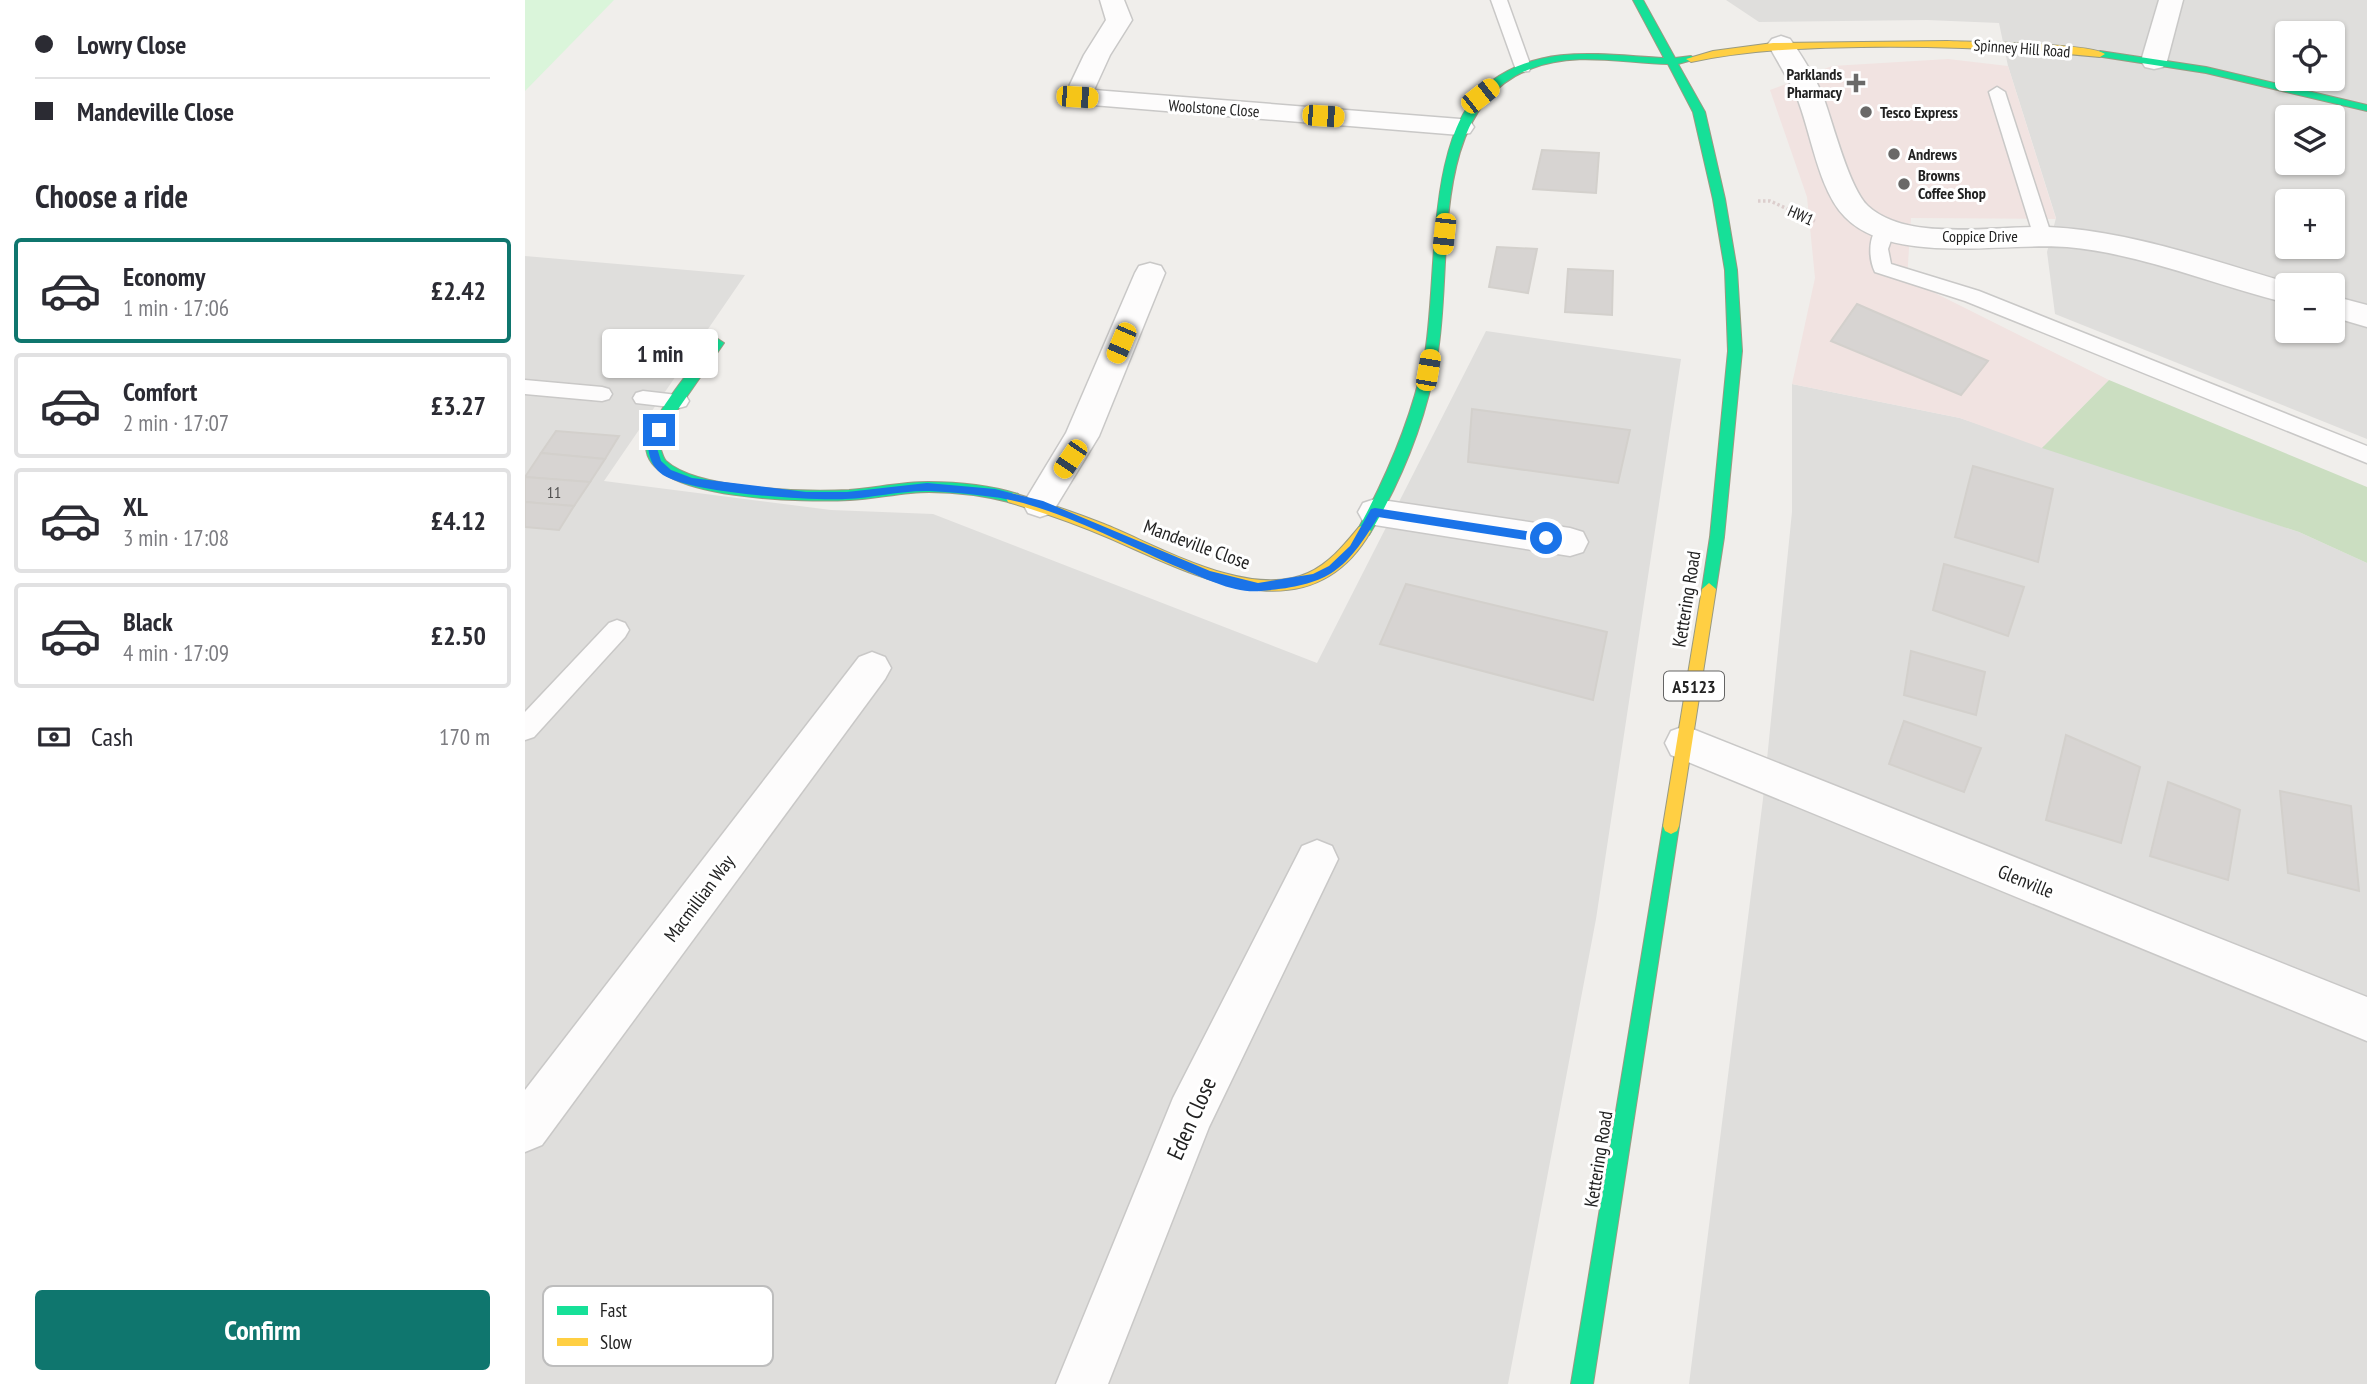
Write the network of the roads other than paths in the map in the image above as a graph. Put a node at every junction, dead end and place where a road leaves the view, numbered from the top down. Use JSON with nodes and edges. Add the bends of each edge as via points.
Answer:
{"nodes":[{"id":1,"x":1112,"y":0,"type":"edge"},
{"id":2,"x":1499,"y":0,"type":"edge"},
{"id":3,"x":1638,"y":0,"type":"edge"},
{"id":4,"x":2171,"y":0,"type":"edge"},
{"id":5,"x":1781,"y":44,"type":"junction"},
{"id":6,"x":2154,"y":61,"type":"junction"},
{"id":7,"x":1674,"y":62,"type":"junction"},
{"id":8,"x":1523,"y":68,"type":"junction"},
{"id":9,"x":1997,"y":92,"type":"dead end"},
{"id":10,"x":2367,"y":108,"type":"edge"},
{"id":11,"x":1460,"y":127,"type":"junction"},
{"id":12,"x":2043,"y":237,"type":"junction"},
{"id":13,"x":1883,"y":239,"type":"junction"},
{"id":14,"x":1150,"y":274,"type":"dead end"},
{"id":15,"x":2275,"y":290,"type":"edge"},
{"id":16,"x":2345,"y":310,"type":"edge"},
{"id":17,"x":2367,"y":316,"type":"edge"},
{"id":18,"x":718,"y":343,"type":"dead end"},
{"id":19,"x":525,"y":387,"type":"edge"},
{"id":20,"x":602,"y":394,"type":"dead end"},
{"id":21,"x":643,"y":397,"type":"dead end"},
{"id":22,"x":679,"y":401,"type":"junction"},
{"id":23,"x":2367,"y":456,"type":"edge"},
{"id":24,"x":1040,"y":504,"type":"junction"},
{"id":25,"x":1375,"y":512,"type":"junction"},
{"id":26,"x":1570,"y":542,"type":"dead end"},
{"id":27,"x":617,"y":630,"type":"dead end"},
{"id":28,"x":872,"y":668,"type":"dead end"},
{"id":29,"x":525,"y":729,"type":"edge"},
{"id":30,"x":1685,"y":743,"type":"junction"},
{"id":31,"x":1317,"y":859,"type":"dead end"},
{"id":32,"x":2367,"y":1020,"type":"edge"},
{"id":33,"x":525,"y":1128,"type":"edge"},
{"id":34,"x":1082,"y":1384,"type":"edge"},
{"id":35,"x":1582,"y":1384,"type":"edge"}],
"edges":[{"from":1,"to":11,"type":"street","name":"Woolstone Close","via":[[1119,20],[1077,97]]},
{"from":2,"to":8,"type":"lane"},
{"from":3,"to":7,"type":"street","name":"Kettering Road","number":"A5123"},
{"from":4,"to":6,"type":"street"},
{"from":5,"to":6,"type":"street","name":"Spinney Hill Road","via":[[1946,43]]},
{"from":5,"to":7,"type":"street","name":"Spinney Hill Road"},
{"from":5,"to":13,"type":"street","name":"Coppice Drive","via":[[1809,95],[1846,199]]},
{"from":6,"to":10,"type":"street","name":"Spinney Hill Road"},
{"from":7,"to":8,"type":"street","name":"Mandeville Close","via":[[1602,55]]},
{"from":7,"to":30,"type":"street","name":"Kettering Road","number":"A5123","via":[[1699,112],[1719,199],[1731,270],[1735,351],[1717,537]]},
{"from":8,"to":11,"type":"street","name":"Mandeville Close","via":[[1480,96]]},
{"from":9,"to":12,"type":"lane"},
{"from":11,"to":25,"type":"street","name":"Mandeville Close","via":[[1452,158],[1435,329],[1424,390]]},
{"from":12,"to":13,"type":"street","name":"Coppice Drive"},
{"from":12,"to":15,"type":"street","name":"Coppice Drive","via":[[2139,251]]},
{"from":13,"to":23,"type":"lane","via":[[1882,268],[1972,296]]},
{"from":14,"to":24,"type":"street","via":[[1082,436]]},
{"from":16,"to":17,"type":"street"},
{"from":18,"to":22,"type":"street","name":"Mandeville Close"},
{"from":19,"to":20,"type":"lane"},
{"from":21,"to":22,"type":"lane"},
{"from":22,"to":24,"type":"street","name":"Mandeville Close","via":[[652,448],[657,463],[667,472],[691,482],[806,496],[959,489]]},
{"from":24,"to":25,"type":"street","name":"Mandeville Close","via":[[1206,574],[1258,588],[1315,578],[1333,569],[1353,549]]},
{"from":25,"to":26,"type":"street"},
{"from":27,"to":29,"type":"lane"},
{"from":28,"to":33,"type":"street","name":"Macmillian Way"},
{"from":30,"to":32,"type":"street","name":"Glenville"},
{"from":30,"to":35,"type":"street","name":"Kettering Road","number":"A5123"},
{"from":31,"to":34,"type":"street","name":"Eden Close","via":[[1190,1115]]}]}
